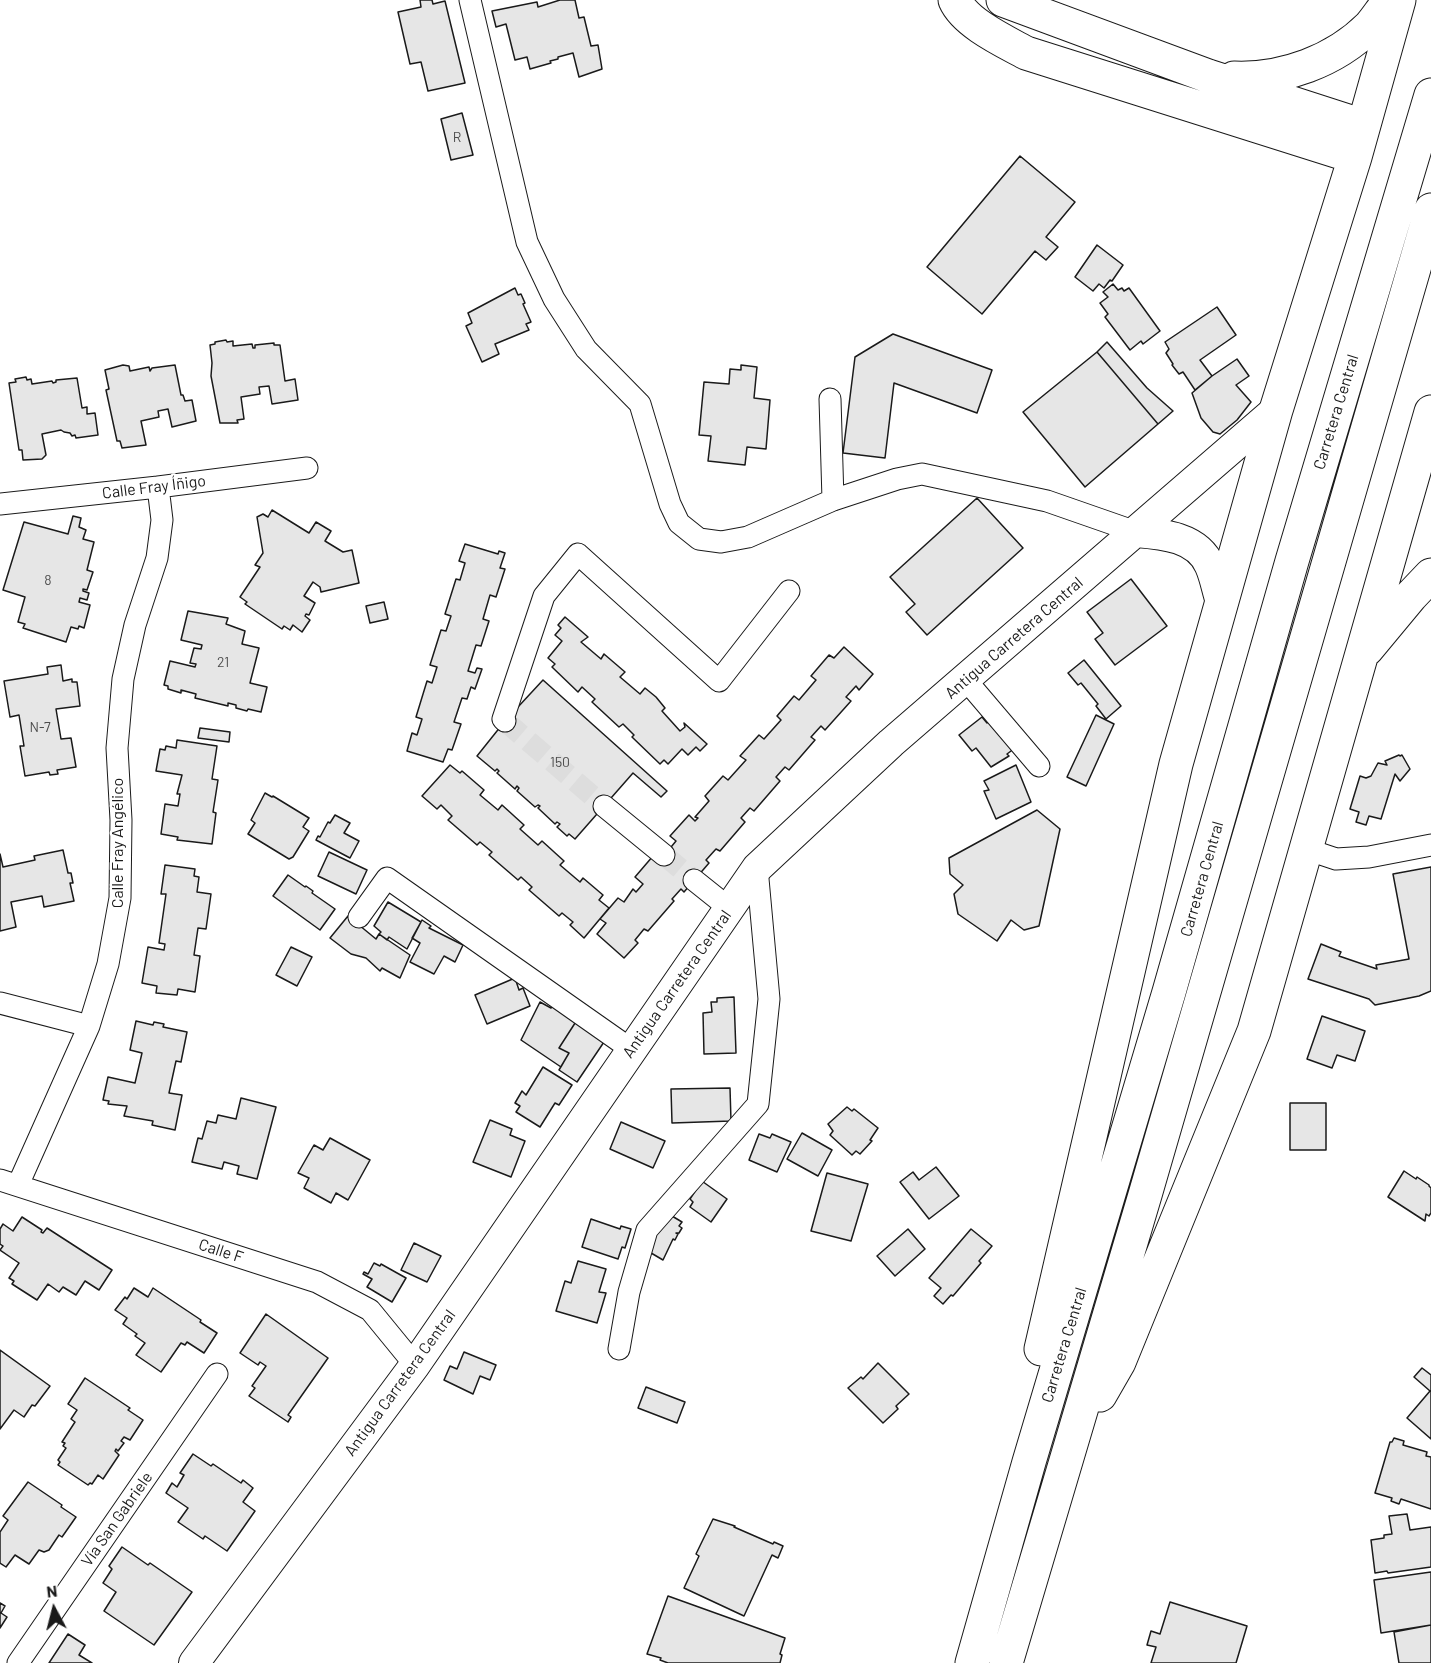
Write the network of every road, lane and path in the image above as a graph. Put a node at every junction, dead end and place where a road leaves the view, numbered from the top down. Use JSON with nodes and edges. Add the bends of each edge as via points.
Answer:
{"nodes":[{"id":1,"x":470,"y":0,"type":"edge"},
{"id":2,"x":1003,"y":0,"type":"edge"},
{"id":3,"x":1390,"y":0,"type":"edge"},
{"id":4,"x":1399,"y":0,"type":"edge"},
{"id":5,"x":955,"y":3,"type":"edge"},
{"id":6,"x":1208,"y":76,"type":"junction"},
{"id":7,"x":1431,"y":95,"type":"edge"},
{"id":8,"x":1359,"y":141,"type":"junction"},
{"id":9,"x":1431,"y":210,"type":"edge"},
{"id":10,"x":830,"y":399,"type":"dead end"},
{"id":11,"x":1276,"y":410,"type":"junction"},
{"id":12,"x":1431,"y":412,"type":"edge"},
{"id":13,"x":307,"y":468,"type":"dead end"},
{"id":14,"x":158,"y":487,"type":"junction"},
{"id":15,"x":833,"y":500,"type":"junction"},
{"id":16,"x":0,"y":504,"type":"edge"},
{"id":17,"x":1136,"y":532,"type":"junction"},
{"id":18,"x":1431,"y":575,"type":"edge"},
{"id":19,"x":789,"y":591,"type":"dead end"},
{"id":20,"x":1221,"y":602,"type":"junction"},
{"id":21,"x":1360,"y":657,"type":"junction"},
{"id":22,"x":965,"y":679,"type":"junction"},
{"id":23,"x":505,"y":721,"type":"dead end"},
{"id":24,"x":1039,"y":766,"type":"dead end"},
{"id":25,"x":604,"y":806,"type":"tunnel mouth"},
{"id":26,"x":1431,"y":845,"type":"edge"},
{"id":27,"x":1306,"y":849,"type":"junction"},
{"id":28,"x":664,"y":855,"type":"tunnel mouth"},
{"id":29,"x":757,"y":868,"type":"junction"},
{"id":30,"x":694,"y":880,"type":"tunnel mouth"},
{"id":31,"x":729,"y":908,"type":"junction"},
{"id":32,"x":359,"y":917,"type":"dead end"},
{"id":33,"x":0,"y":1003,"type":"edge"},
{"id":34,"x":89,"y":1026,"type":"junction"},
{"id":35,"x":632,"y":1050,"type":"junction"},
{"id":36,"x":9,"y":1183,"type":"edge"},
{"id":37,"x":619,"y":1349,"type":"dead end"},
{"id":38,"x":415,"y":1365,"type":"junction"},
{"id":39,"x":217,"y":1374,"type":"dead end"},
{"id":40,"x":1069,"y":1451,"type":"junction"},
{"id":41,"x":1029,"y":1462,"type":"junction"},
{"id":42,"x":18,"y":1663,"type":"edge"},
{"id":43,"x":194,"y":1663,"type":"edge"},
{"id":44,"x":972,"y":1663,"type":"edge"},
{"id":45,"x":1006,"y":1663,"type":"edge"}],
"edges":[{"from":1,"to":15,"type":"street","via":[[527,242],[554,299],[586,349],[640,405],[679,523],[699,540],[721,542],[748,537]]},
{"from":2,"to":6,"type":"highway"},
{"from":3,"to":6,"type":"highway","via":[[1370,26],[1326,58],[1267,77]]},
{"from":4,"to":8,"type":"highway"},
{"from":5,"to":8,"type":"highway","via":[[993,34],[1026,53]]},
{"from":6,"to":8,"type":"highway"},
{"from":7,"to":41,"type":"highway","name":"Carretera Central"},
{"from":8,"to":11,"type":"highway"},
{"from":9,"to":40,"type":"highway","name":"Carretera Central"},
{"from":10,"to":15,"type":"street"},
{"from":11,"to":17,"type":"street","name":"Antigua Carretera Central"},
{"from":11,"to":20,"type":"highway"},
{"from":12,"to":21,"type":"highway"},
{"from":13,"to":14,"type":"street","name":"Calle Fray Íñigo"},
{"from":14,"to":16,"type":"street","name":"Calle Fray Íñigo"},
{"from":14,"to":34,"type":"street","name":"Calle Fray Angélico","via":[[162,520],[157,558],[123,679],[117,748],[120,898],[108,964]]},
{"from":15,"to":17,"type":"street","via":[[922,474],[1047,501]]},
{"from":17,"to":20,"type":"street","via":[[1164,534],[1188,542],[1202,552]]},
{"from":17,"to":22,"type":"street","name":"Antigua Carretera Central"},
{"from":18,"to":21,"type":"highway"},
{"from":19,"to":23,"type":"street","via":[[719,681],[578,554],[544,596],[502,719]]},
{"from":20,"to":41,"type":"highway","via":[[1176,764],[1038,1366]]},
{"from":21,"to":27,"type":"highway"},
{"from":22,"to":24,"type":"street"},
{"from":22,"to":29,"type":"street","name":"Antigua Carretera Central","via":[[891,742]]},
{"from":25,"to":28,"type":"street"},
{"from":26,"to":27,"type":"street","via":[[1342,859]]},
{"from":27,"to":40,"type":"highway","via":[[1254,1031],[1119,1362]]},
{"from":29,"to":31,"type":"street","name":"Antigua Carretera Central"},
{"from":29,"to":37,"type":"street","via":[[769,999],[758,1104],[647,1230],[629,1292]]},
{"from":30,"to":31,"type":"street"},
{"from":31,"to":35,"type":"street","name":"Antigua Carretera Central"},
{"from":32,"to":35,"type":"street","via":[[387,878]]},
{"from":33,"to":34,"type":"street"},
{"from":34,"to":36,"type":"street","name":"Calle Fray Angélico"},
{"from":35,"to":38,"type":"street","name":"Antigua Carretera Central"},
{"from":36,"to":38,"type":"street","name":"Calle F","via":[[317,1282],[370,1310]]},
{"from":38,"to":43,"type":"street","name":"Antigua Carretera Central"},
{"from":39,"to":42,"type":"street","name":"Vía San Gabriele"},
{"from":40,"to":45,"type":"highway","name":"Carretera Central"},
{"from":41,"to":44,"type":"highway","name":"Carretera Central"}]}
